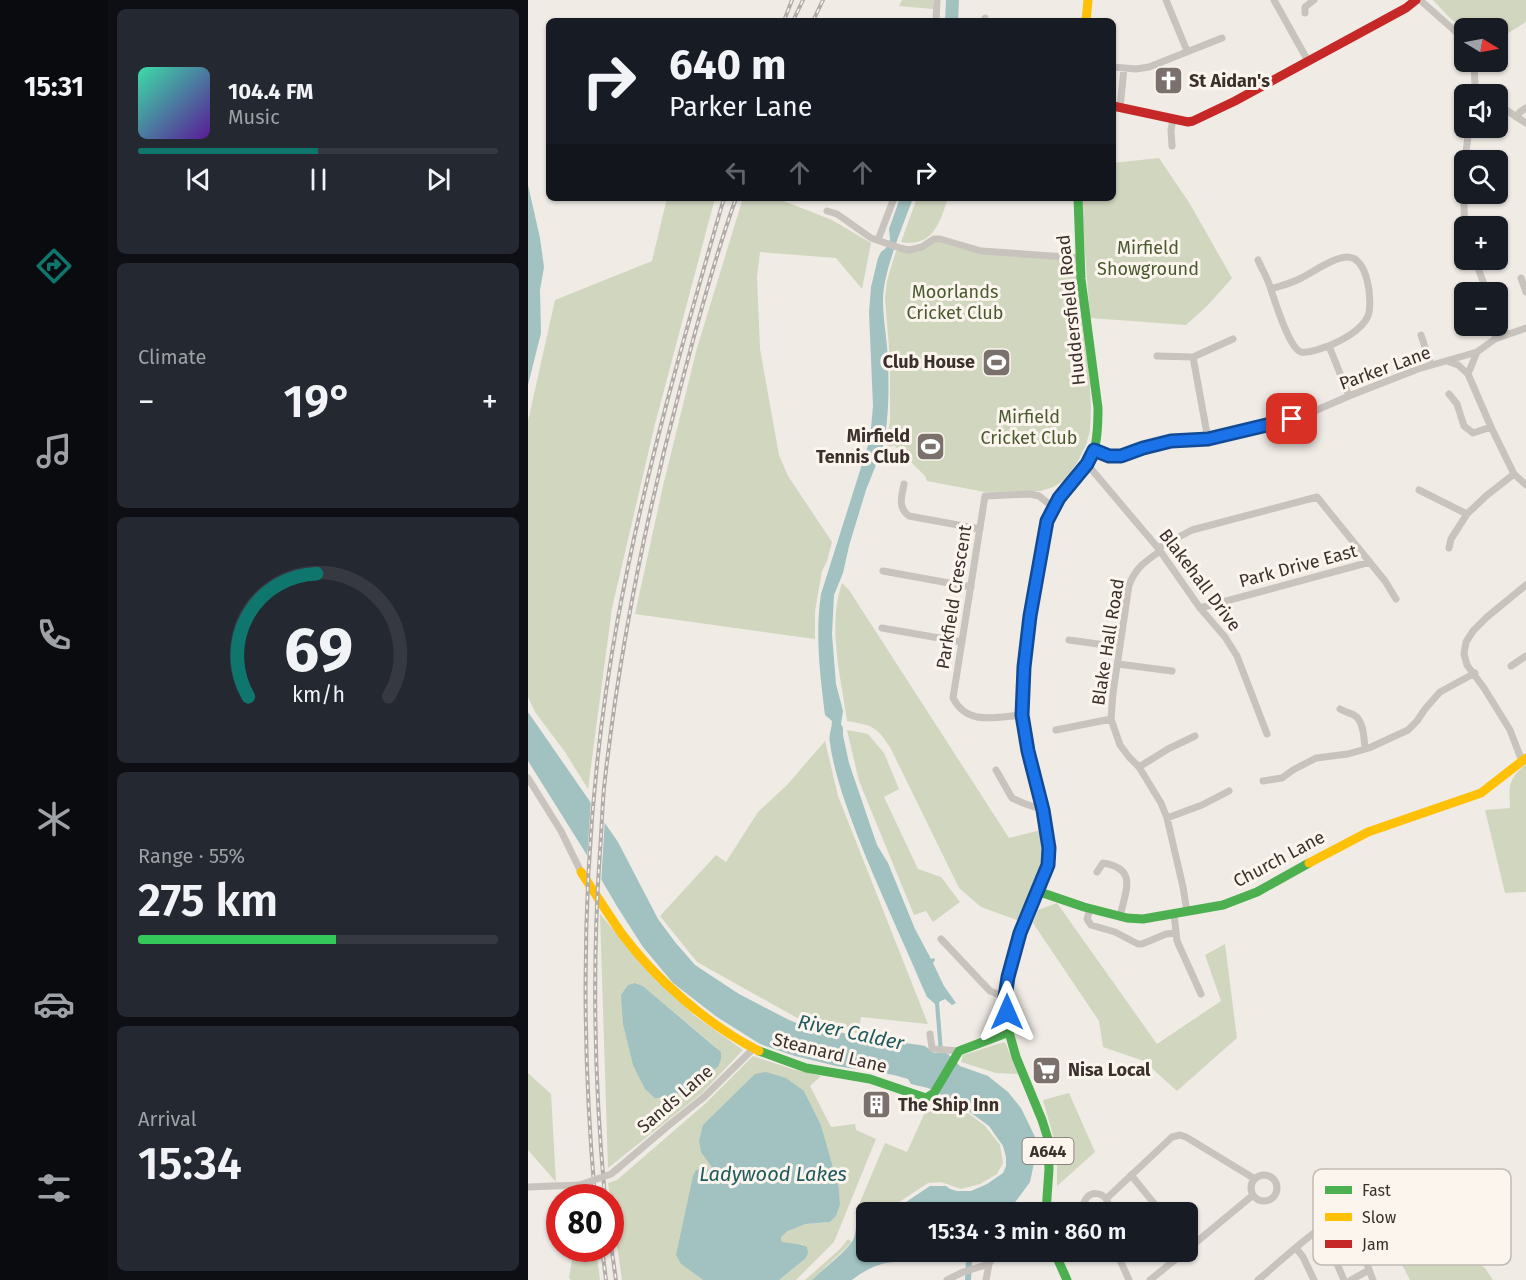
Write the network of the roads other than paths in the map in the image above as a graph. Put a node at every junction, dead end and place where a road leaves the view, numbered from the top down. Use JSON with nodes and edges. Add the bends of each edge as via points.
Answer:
{"nodes":[{"id":1,"x":937,"y":0,"type":"edge"},
{"id":2,"x":1088,"y":0,"type":"edge"},
{"id":3,"x":1166,"y":0,"type":"edge"},
{"id":4,"x":1274,"y":0,"type":"edge"},
{"id":5,"x":1314,"y":0,"type":"edge"},
{"id":6,"x":1418,"y":0,"type":"edge"},
{"id":7,"x":1305,"y":13,"type":"dead end"},
{"id":8,"x":936,"y":18,"type":"edge"},
{"id":9,"x":1086,"y":18,"type":"edge"},
{"id":10,"x":1454,"y":31,"type":"edge"},
{"id":11,"x":1222,"y":38,"type":"dead end"},
{"id":12,"x":1187,"y":51,"type":"junction"},
{"id":13,"x":1308,"y":61,"type":"junction"},
{"id":14,"x":1116,"y":67,"type":"edge"},
{"id":15,"x":1124,"y":68,"type":"junction"},
{"id":16,"x":1117,"y":107,"type":"edge"},
{"id":17,"x":1526,"y":108,"type":"edge"},
{"id":18,"x":1508,"y":112,"type":"edge"},
{"id":19,"x":1516,"y":117,"type":"junction"},
{"id":20,"x":1173,"y":119,"type":"junction"},
{"id":21,"x":1526,"y":123,"type":"edge"},
{"id":22,"x":1172,"y":146,"type":"dead end"},
{"id":23,"x":893,"y":201,"type":"edge"},
{"id":24,"x":1078,"y":201,"type":"edge"},
{"id":25,"x":827,"y":211,"type":"dead end"},
{"id":26,"x":880,"y":241,"type":"junction"},
{"id":27,"x":1080,"y":258,"type":"junction"},
{"id":28,"x":1258,"y":260,"type":"dead end"},
{"id":29,"x":1521,"y":278,"type":"dead end"},
{"id":30,"x":1270,"y":289,"type":"junction"},
{"id":31,"x":1526,"y":292,"type":"edge"},
{"id":32,"x":1526,"y":328,"type":"edge"},
{"id":33,"x":1421,"y":334,"type":"dead end"},
{"id":34,"x":1495,"y":336,"type":"edge"},
{"id":35,"x":1233,"y":339,"type":"dead end"},
{"id":36,"x":1495,"y":339,"type":"junction"},
{"id":37,"x":1329,"y":346,"type":"junction"},
{"id":38,"x":1477,"y":352,"type":"junction"},
{"id":39,"x":1157,"y":356,"type":"dead end"},
{"id":40,"x":1193,"y":357,"type":"junction"},
{"id":41,"x":1447,"y":361,"type":"junction"},
{"id":42,"x":1431,"y":365,"type":"junction"},
{"id":43,"x":1468,"y":374,"type":"junction"},
{"id":44,"x":1449,"y":394,"type":"dead end"},
{"id":45,"x":1349,"y":396,"type":"junction"},
{"id":46,"x":1491,"y":427,"type":"junction"},
{"id":47,"x":1208,"y":439,"type":"junction"},
{"id":48,"x":1094,"y":450,"type":"junction"},
{"id":49,"x":1087,"y":464,"type":"junction"},
{"id":50,"x":1514,"y":474,"type":"junction"},
{"id":51,"x":904,"y":484,"type":"dead end"},
{"id":52,"x":1430,"y":485,"type":"dead end"},
{"id":53,"x":1526,"y":485,"type":"edge"},
{"id":54,"x":1419,"y":489,"type":"dead end"},
{"id":55,"x":1427,"y":494,"type":"junction"},
{"id":56,"x":1054,"y":508,"type":"junction"},
{"id":57,"x":1467,"y":514,"type":"junction"},
{"id":58,"x":980,"y":529,"type":"junction"},
{"id":59,"x":1449,"y":548,"type":"dead end"},
{"id":60,"x":1159,"y":550,"type":"junction"},
{"id":61,"x":1370,"y":562,"type":"junction"},
{"id":62,"x":883,"y":571,"type":"dead end"},
{"id":63,"x":1526,"y":585,"type":"edge"},
{"id":64,"x":971,"y":587,"type":"junction"},
{"id":65,"x":1396,"y":599,"type":"dead end"},
{"id":66,"x":1200,"y":608,"type":"junction"},
{"id":67,"x":882,"y":628,"type":"dead end"},
{"id":68,"x":1069,"y":640,"type":"dead end"},
{"id":69,"x":962,"y":642,"type":"junction"},
{"id":70,"x":1120,"y":647,"type":"junction"},
{"id":71,"x":1526,"y":656,"type":"edge"},
{"id":72,"x":1118,"y":664,"type":"junction"},
{"id":73,"x":1511,"y":666,"type":"dead end"},
{"id":74,"x":1172,"y":671,"type":"dead end"},
{"id":75,"x":1474,"y":673,"type":"junction"},
{"id":76,"x":1340,"y":709,"type":"dead end"},
{"id":77,"x":1022,"y":715,"type":"junction"},
{"id":78,"x":1111,"y":720,"type":"junction"},
{"id":79,"x":1056,"y":730,"type":"dead end"},
{"id":80,"x":1264,"y":731,"type":"dead end"},
{"id":81,"x":1195,"y":736,"type":"dead end"},
{"id":82,"x":1365,"y":749,"type":"junction"},
{"id":83,"x":1524,"y":760,"type":"edge"},
{"id":84,"x":1139,"y":767,"type":"junction"},
{"id":85,"x":996,"y":770,"type":"dead end"},
{"id":86,"x":528,"y":778,"type":"edge"},
{"id":87,"x":1263,"y":781,"type":"dead end"},
{"id":88,"x":1229,"y":791,"type":"dead end"},
{"id":89,"x":1043,"y":810,"type":"junction"},
{"id":90,"x":1167,"y":818,"type":"junction"},
{"id":91,"x":581,"y":872,"type":"joint"},
{"id":92,"x":1097,"y":872,"type":"dead end"},
{"id":93,"x":1037,"y":891,"type":"junction"},
{"id":94,"x":1090,"y":909,"type":"junction"},
{"id":95,"x":1187,"y":912,"type":"junction"},
{"id":96,"x":1174,"y":914,"type":"junction"},
{"id":97,"x":1120,"y":916,"type":"junction"},
{"id":98,"x":1175,"y":933,"type":"junction"},
{"id":99,"x":941,"y":939,"type":"dead end"},
{"id":100,"x":1201,"y":994,"type":"dead end"},
{"id":101,"x":1005,"y":997,"type":"junction"},
{"id":102,"x":1009,"y":1032,"type":"junction"},
{"id":103,"x":930,"y":1034,"type":"dead end"},
{"id":104,"x":753,"y":1049,"type":"junction"},
{"id":105,"x":954,"y":1052,"type":"junction"},
{"id":106,"x":1131,"y":1176,"type":"junction"},
{"id":107,"x":1255,"y":1179,"type":"junction"},
{"id":108,"x":528,"y":1187,"type":"edge"},
{"id":109,"x":1253,"y":1195,"type":"junction"},
{"id":110,"x":1107,"y":1198,"type":"junction"},
{"id":111,"x":1047,"y":1202,"type":"edge"},
{"id":112,"x":1084,"y":1202,"type":"edge"},
{"id":113,"x":1108,"y":1202,"type":"edge"},
{"id":114,"x":1153,"y":1202,"type":"edge"},
{"id":115,"x":1313,"y":1234,"type":"edge"},
{"id":116,"x":1198,"y":1241,"type":"edge"},
{"id":117,"x":1296,"y":1248,"type":"junction"},
{"id":118,"x":1059,"y":1262,"type":"edge"},
{"id":119,"x":1121,"y":1262,"type":"edge"},
{"id":120,"x":1172,"y":1262,"type":"edge"},
{"id":121,"x":989,"y":1264,"type":"joint"},
{"id":122,"x":1337,"y":1265,"type":"edge"},
{"id":123,"x":1367,"y":1265,"type":"edge"},
{"id":124,"x":1369,"y":1270,"type":"junction"},
{"id":125,"x":947,"y":1280,"type":"edge"},
{"id":126,"x":986,"y":1280,"type":"edge"},
{"id":127,"x":1067,"y":1280,"type":"edge"},
{"id":128,"x":1129,"y":1280,"type":"edge"},
{"id":129,"x":1150,"y":1280,"type":"edge"},
{"id":130,"x":1258,"y":1280,"type":"edge"},
{"id":131,"x":1314,"y":1280,"type":"edge"},
{"id":132,"x":1344,"y":1280,"type":"edge"},
{"id":133,"x":1351,"y":1280,"type":"edge"},
{"id":134,"x":1373,"y":1280,"type":"edge"}],
"edges":[{"from":1,"to":8,"type":"street"},
{"from":2,"to":9,"type":"main road"},
{"from":3,"to":12,"type":"street"},
{"from":4,"to":13,"type":"street"},
{"from":5,"to":7,"type":"street","via":[[1305,6]]},
{"from":6,"to":10,"type":"street"},
{"from":6,"to":13,"type":"main road"},
{"from":11,"to":12,"type":"street"},
{"from":12,"to":15,"type":"street","via":[[1149,67]]},
{"from":13,"to":20,"type":"main road","via":[[1198,119]]},
{"from":14,"to":15,"type":"street"},
{"from":15,"to":16,"type":"street"},
{"from":16,"to":20,"type":"main road"},
{"from":17,"to":19,"type":"street"},
{"from":18,"to":19,"type":"street"},
{"from":19,"to":21,"type":"street"},
{"from":20,"to":22,"type":"street"},
{"from":23,"to":26,"type":"street"},
{"from":24,"to":27,"type":"main road","name":"Huddersfield Road","number":"A644"},
{"from":25,"to":26,"type":"street"},
{"from":26,"to":27,"type":"street","via":[[909,250],[940,239],[981,251]]},
{"from":27,"to":48,"type":"main road","name":"Huddersfield Road","number":"A644","via":[[1098,408]]},
{"from":28,"to":30,"type":"street"},
{"from":29,"to":31,"type":"street"},
{"from":30,"to":37,"type":"street","via":[[1296,348],[1308,352]]},
{"from":30,"to":37,"type":"street","via":[[1346,257],[1360,264],[1368,285],[1368,316],[1345,339]]},
{"from":32,"to":36,"type":"street"},
{"from":33,"to":42,"type":"street"},
{"from":34,"to":36,"type":"street"},
{"from":35,"to":40,"type":"street"},
{"from":36,"to":38,"type":"street"},
{"from":37,"to":45,"type":"street"},
{"from":38,"to":41,"type":"street","name":"Parker Lane"},
{"from":38,"to":43,"type":"street"},
{"from":39,"to":40,"type":"street"},
{"from":40,"to":47,"type":"street"},
{"from":41,"to":42,"type":"street","name":"Parker Lane"},
{"from":41,"to":43,"type":"street","via":[[1458,364]]},
{"from":42,"to":45,"type":"street","name":"Parker Lane"},
{"from":43,"to":46,"type":"street"},
{"from":44,"to":46,"type":"street","via":[[1464,426],[1473,433]]},
{"from":45,"to":47,"type":"street","name":"Parker Lane","via":[[1292,419]]},
{"from":46,"to":50,"type":"street"},
{"from":47,"to":48,"type":"street","name":"Parker Lane","via":[[1171,441],[1121,456]]},
{"from":48,"to":49,"type":"main road","name":"Huddersfield Road","number":"A644"},
{"from":49,"to":56,"type":"main road","name":"Huddersfield Road","number":"A644"},
{"from":49,"to":60,"type":"street","name":"Blakehall Drive"},
{"from":50,"to":53,"type":"street"},
{"from":50,"to":57,"type":"street"},
{"from":51,"to":58,"type":"street","via":[[900,505],[909,516]]},
{"from":52,"to":55,"type":"street"},
{"from":54,"to":55,"type":"street"},
{"from":55,"to":57,"type":"street"},
{"from":56,"to":58,"type":"street","name":"Parkfield Crescent","via":[[1030,494],[985,496]]},
{"from":56,"to":77,"type":"main road","name":"Huddersfield Road","number":"A644","via":[[1047,521],[1030,616]]},
{"from":57,"to":59,"type":"street"},
{"from":58,"to":64,"type":"street","name":"Parkfield Crescent"},
{"from":60,"to":61,"type":"street","name":"Blake Hall Road","via":[[1192,530],[1317,497]]},
{"from":60,"to":66,"type":"street","name":"Blakehall Drive"},
{"from":60,"to":70,"type":"street","name":"Blake Hall Road","via":[[1134,572]]},
{"from":61,"to":65,"type":"street"},
{"from":61,"to":66,"type":"street","name":"Park Drive East"},
{"from":62,"to":64,"type":"street"},
{"from":63,"to":75,"type":"street","via":[[1487,617],[1466,642],[1464,654]]},
{"from":64,"to":69,"type":"street","name":"Parkfield Crescent"},
{"from":66,"to":80,"type":"street","name":"Blakehall Drive","via":[[1237,656]]},
{"from":67,"to":69,"type":"street"},
{"from":68,"to":70,"type":"street"},
{"from":69,"to":77,"type":"street","name":"Parkfield Crescent","via":[[953,698],[957,707],[981,718]]},
{"from":70,"to":72,"type":"street","name":"Blake Hall Road"},
{"from":71,"to":73,"type":"street"},
{"from":72,"to":74,"type":"street"},
{"from":72,"to":78,"type":"street","name":"Blake Hall Road"},
{"from":75,"to":82,"type":"street","via":[[1440,692],[1408,730]]},
{"from":75,"to":83,"type":"street"},
{"from":76,"to":82,"type":"street","via":[[1358,719]]},
{"from":77,"to":89,"type":"main road","name":"Huddersfield Road","number":"A644"},
{"from":78,"to":79,"type":"street"},
{"from":78,"to":84,"type":"street","name":"Blake Hall Road","via":[[1120,745]]},
{"from":81,"to":84,"type":"street"},
{"from":82,"to":87,"type":"street","via":[[1316,758],[1282,778]]},
{"from":83,"to":95,"type":"main road","name":"Church Lane","via":[[1481,793],[1368,832],[1257,892],[1223,905]]},
{"from":84,"to":90,"type":"street","name":"Blake Hall Road"},
{"from":85,"to":89,"type":"street","via":[[1012,798]]},
{"from":86,"to":91,"type":"street","name":"Steanard Lane"},
{"from":88,"to":90,"type":"street"},
{"from":89,"to":93,"type":"main road","name":"Huddersfield Road","number":"A644","via":[[1048,865]]},
{"from":90,"to":95,"type":"street","name":"Blake Hall Road"},
{"from":91,"to":104,"type":"main road","name":"Steanard Lane","via":[[622,935],[662,980]]},
{"from":92,"to":97,"type":"street","via":[[1103,863],[1125,873],[1127,883]]},
{"from":93,"to":94,"type":"main road","name":"Church Lane"},
{"from":93,"to":101,"type":"main road","name":"Huddersfield Road","number":"A644","via":[[1020,933]]},
{"from":94,"to":97,"type":"main road","name":"Church Lane"},
{"from":94,"to":98,"type":"street","via":[[1089,924],[1138,944]]},
{"from":95,"to":96,"type":"main road","name":"Church Lane"},
{"from":96,"to":97,"type":"main road","name":"Church Lane","via":[[1143,919]]},
{"from":96,"to":98,"type":"street"},
{"from":98,"to":100,"type":"street"},
{"from":99,"to":101,"type":"street","via":[[990,991]]},
{"from":101,"to":102,"type":"main road","name":"Huddersfield Road","number":"A644"},
{"from":102,"to":105,"type":"main road"},
{"from":102,"to":111,"type":"main road","name":"Huddersfield Road","number":"A644","via":[[1048,1139]]},
{"from":103,"to":105,"type":"street","via":[[932,1048]]},
{"from":104,"to":105,"type":"main road","name":"Steanard Lane","via":[[789,1063],[870,1079],[926,1098],[934,1093]]},
{"from":104,"to":108,"type":"street","name":"Sands Lane","bridge":true,"via":[[704,1097],[611,1174],[580,1185]]},
{"from":106,"to":107,"type":"street","via":[[1172,1137],[1180,1135]]},
{"from":106,"to":110,"type":"street"},
{"from":106,"to":114,"type":"street"},
{"from":107,"to":109,"type":"street","via":[[1251,1186]]},
{"from":107,"to":109,"type":"street","via":[[1269,1177],[1276,1189],[1266,1201]]},
{"from":109,"to":116,"type":"street"},
{"from":110,"to":112,"type":"street","via":[[1090,1195]]},
{"from":110,"to":113,"type":"street"},
{"from":115,"to":117,"type":"street"},
{"from":117,"to":130,"type":"street"},
{"from":117,"to":131,"type":"street"},
{"from":118,"to":127,"type":"main road"},
{"from":119,"to":128,"type":"street"},
{"from":120,"to":129,"type":"street"},
{"from":121,"to":125,"type":"street"},
{"from":121,"to":126,"type":"street"},
{"from":122,"to":132,"type":"street"},
{"from":123,"to":124,"type":"street"},
{"from":124,"to":133,"type":"street"},
{"from":124,"to":134,"type":"street"}]}
